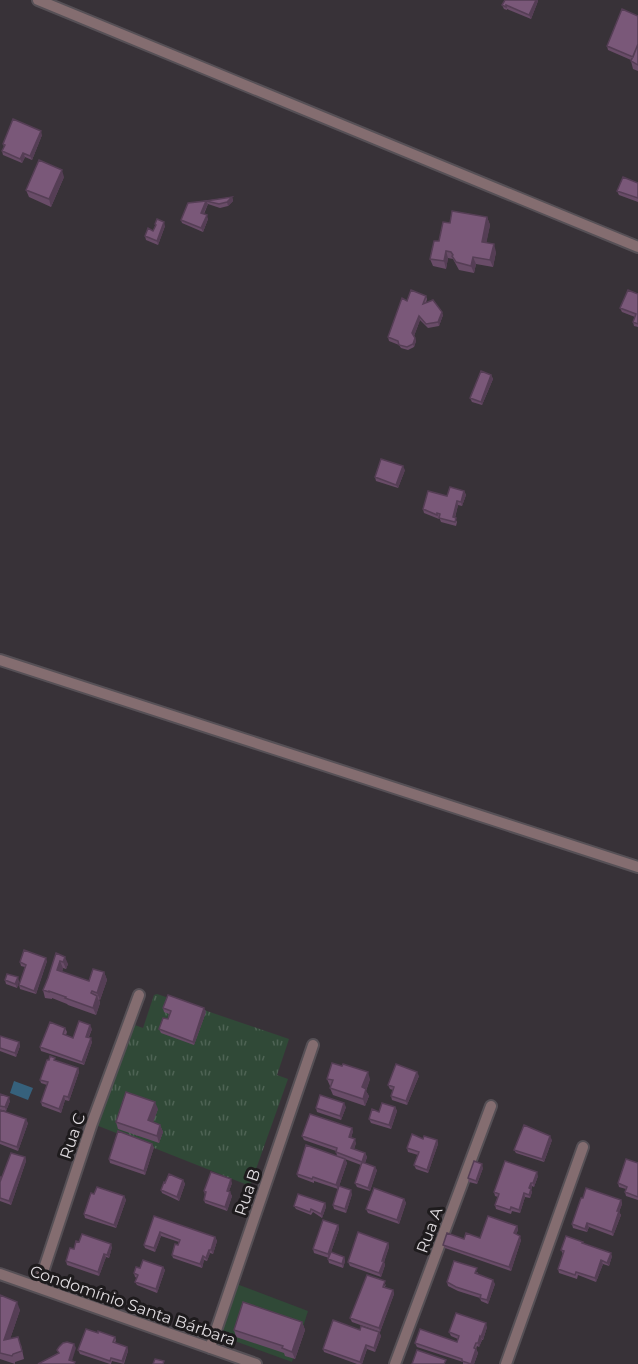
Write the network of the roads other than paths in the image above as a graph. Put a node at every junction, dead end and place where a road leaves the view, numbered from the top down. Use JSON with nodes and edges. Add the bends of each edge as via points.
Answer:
{"nodes":[{"id":1,"x":38,"y":0,"type":"edge"},
{"id":2,"x":638,"y":247,"type":"edge"},
{"id":3,"x":0,"y":660,"type":"edge"},
{"id":4,"x":638,"y":867,"type":"edge"},
{"id":5,"x":139,"y":995,"type":"dead end"},
{"id":6,"x":313,"y":1045,"type":"dead end"},
{"id":7,"x":491,"y":1106,"type":"dead end"},
{"id":8,"x":583,"y":1147,"type":"dead end"},
{"id":9,"x":0,"y":1274,"type":"edge"},
{"id":10,"x":38,"y":1287,"type":"junction"},
{"id":11,"x":210,"y":1348,"type":"junction"},
{"id":12,"x":256,"y":1364,"type":"edge"},
{"id":13,"x":395,"y":1364,"type":"edge"},
{"id":14,"x":506,"y":1364,"type":"edge"}],
"edges":[{"from":1,"to":2,"type":"street"},
{"from":3,"to":4,"type":"street"},
{"from":5,"to":10,"type":"street","name":"Rua C"},
{"from":6,"to":11,"type":"street","name":"Rua B"},
{"from":7,"to":13,"type":"street","name":"Rua A"},
{"from":8,"to":14,"type":"street"},
{"from":9,"to":10,"type":"street","name":"Condomínio Santa Bárbara"},
{"from":10,"to":11,"type":"street","name":"Condomínio Santa Bárbara"},
{"from":11,"to":12,"type":"street","name":"Condomínio Santa Bárbara"}]}
